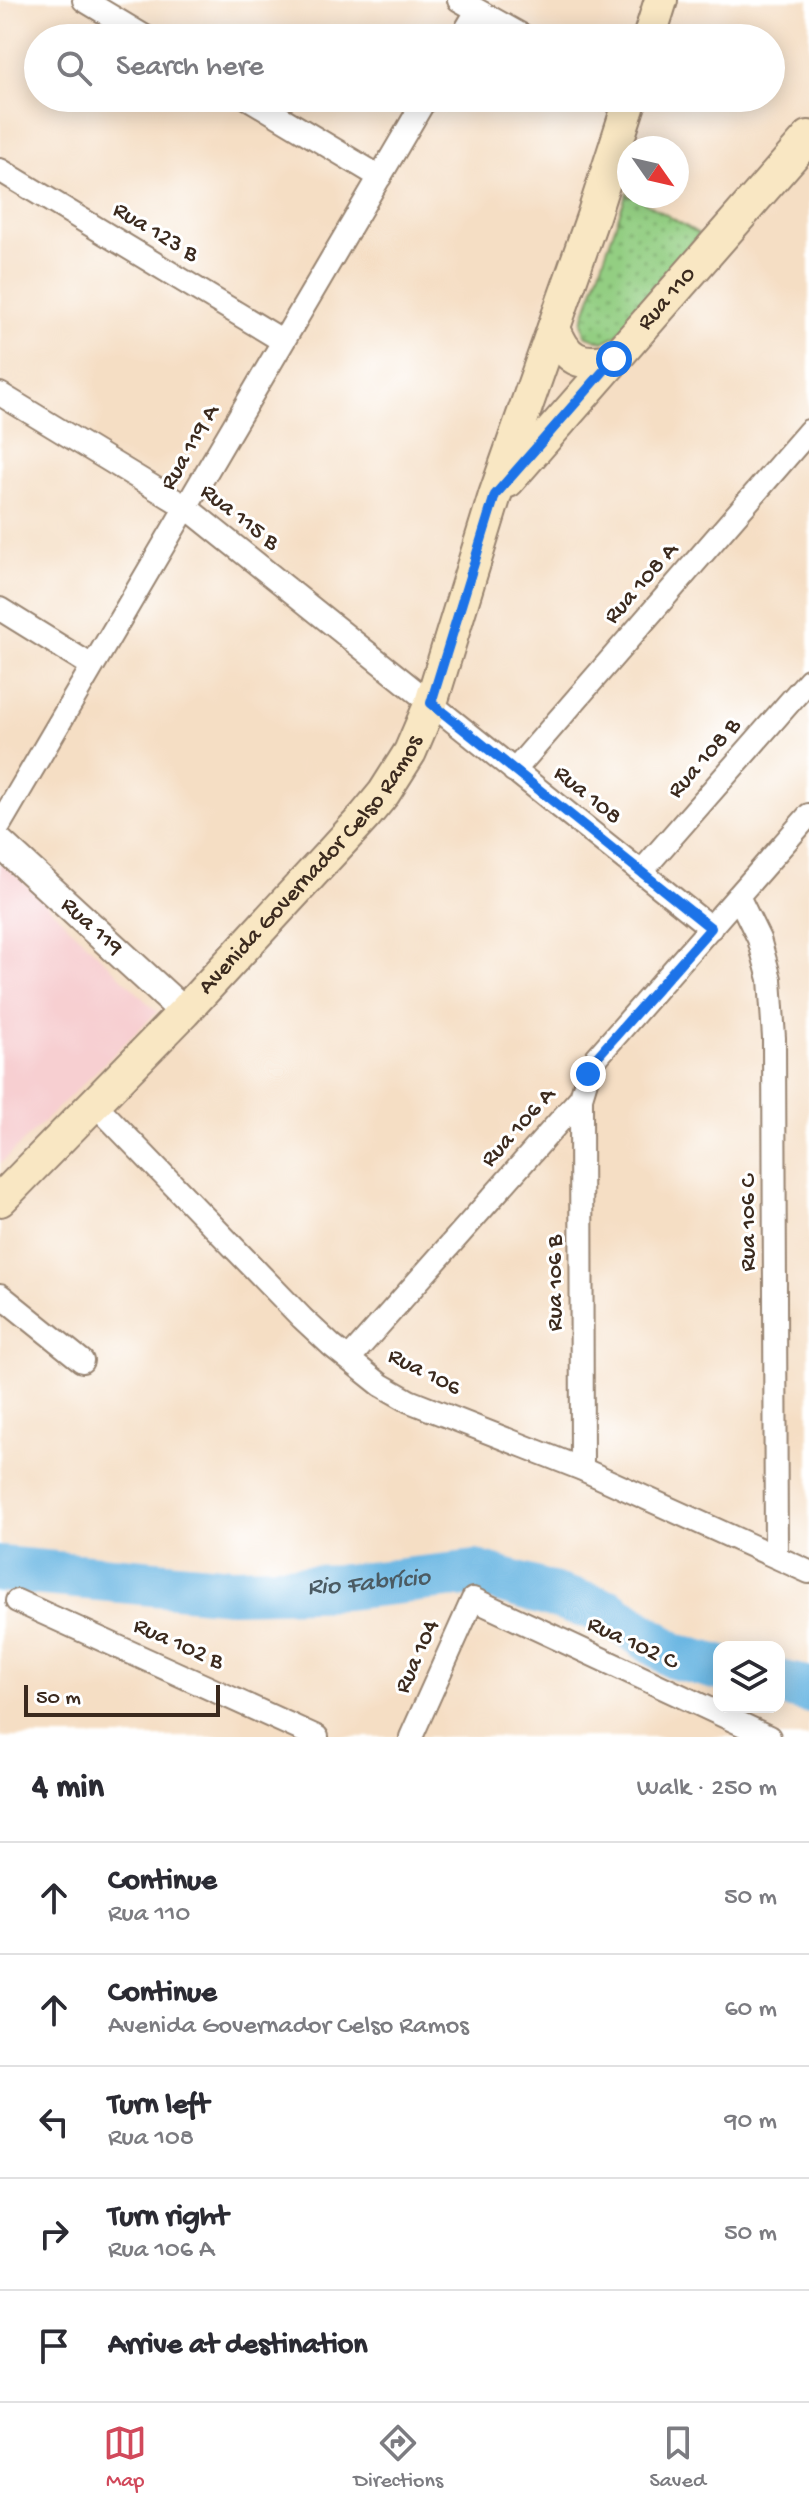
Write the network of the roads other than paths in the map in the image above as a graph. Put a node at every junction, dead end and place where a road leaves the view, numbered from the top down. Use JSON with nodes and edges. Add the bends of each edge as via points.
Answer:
{"nodes":[{"id":1,"x":84,"y":0,"type":"edge"},
{"id":2,"x":661,"y":0,"type":"edge"},
{"id":3,"x":468,"y":5,"type":"edge"},
{"id":4,"x":124,"y":24,"type":"edge"},
{"id":5,"x":502,"y":24,"type":"edge"},
{"id":6,"x":653,"y":24,"type":"edge"},
{"id":7,"x":271,"y":112,"type":"edge"},
{"id":8,"x":418,"y":112,"type":"edge"},
{"id":9,"x":626,"y":112,"type":"edge"},
{"id":10,"x":809,"y":137,"type":"edge"},
{"id":11,"x":0,"y":170,"type":"edge"},
{"id":12,"x":380,"y":177,"type":"junction"},
{"id":13,"x":554,"y":328,"type":"junction"},
{"id":14,"x":283,"y":341,"type":"junction"},
{"id":15,"x":614,"y":359,"type":"junction"},
{"id":16,"x":0,"y":394,"type":"edge"},
{"id":17,"x":809,"y":431,"type":"edge"},
{"id":18,"x":495,"y":495,"type":"junction"},
{"id":19,"x":186,"y":507,"type":"junction"},
{"id":20,"x":0,"y":609,"type":"edge"},
{"id":21,"x":92,"y":666,"type":"junction"},
{"id":22,"x":809,"y":680,"type":"edge"},
{"id":23,"x":431,"y":703,"type":"junction"},
{"id":24,"x":514,"y":771,"type":"junction"},
{"id":25,"x":809,"y":815,"type":"edge"},
{"id":26,"x":0,"y":824,"type":"edge"},
{"id":27,"x":0,"y":843,"type":"edge"},
{"id":28,"x":641,"y":872,"type":"junction"},
{"id":29,"x":738,"y":896,"type":"junction"},
{"id":30,"x":711,"y":928,"type":"junction"},
{"id":31,"x":184,"y":1012,"type":"junction"},
{"id":32,"x":581,"y":1097,"type":"junction"},
{"id":33,"x":95,"y":1104,"type":"junction"},
{"id":34,"x":0,"y":1200,"type":"edge"},
{"id":35,"x":0,"y":1295,"type":"edge"},
{"id":36,"x":349,"y":1359,"type":"junction"},
{"id":37,"x":82,"y":1361,"type":"dead end"},
{"id":38,"x":582,"y":1469,"type":"junction"},
{"id":39,"x":776,"y":1557,"type":"junction"},
{"id":40,"x":809,"y":1572,"type":"edge"},
{"id":41,"x":473,"y":1599,"type":"joint"},
{"id":42,"x":17,"y":1601,"type":"dead end"},
{"id":43,"x":317,"y":1737,"type":"edge"},
{"id":44,"x":411,"y":1737,"type":"edge"},
{"id":45,"x":769,"y":1737,"type":"edge"}],
"edges":[{"from":1,"to":4,"type":"street"},
{"from":2,"to":6,"type":"main road"},
{"from":3,"to":5,"type":"street"},
{"from":7,"to":12,"type":"street"},
{"from":8,"to":12,"type":"street","name":"Rua 119 A"},
{"from":9,"to":13,"type":"main road","name":"Avenida Governador Celso Ramos"},
{"from":10,"to":15,"type":"main road","name":"Rua 110"},
{"from":11,"to":14,"type":"street","name":"Rua 123 B"},
{"from":12,"to":14,"type":"street","name":"Rua 119 A"},
{"from":13,"to":15,"type":"main road","via":[[561,346],[576,359],[595,364]]},
{"from":13,"to":18,"type":"main road","name":"Avenida Governador Celso Ramos"},
{"from":14,"to":19,"type":"street","name":"Rua 119 A"},
{"from":15,"to":18,"type":"main road","name":"Rua 110"},
{"from":16,"to":19,"type":"street","name":"Rua 115 B"},
{"from":17,"to":24,"type":"street","name":"Rua 108 A"},
{"from":18,"to":23,"type":"main road","name":"Avenida Governador Celso Ramos"},
{"from":19,"to":21,"type":"street","name":"Rua 119 A"},
{"from":19,"to":23,"type":"street","name":"Rua 115 B"},
{"from":20,"to":21,"type":"street"},
{"from":21,"to":26,"type":"street","name":"Rua 119 A"},
{"from":22,"to":28,"type":"street","name":"Rua 108 B"},
{"from":23,"to":24,"type":"street","name":"Rua 108"},
{"from":23,"to":31,"type":"main road","name":"Avenida Governador Celso Ramos","via":[[410,752],[384,793]]},
{"from":24,"to":28,"type":"street","name":"Rua 108"},
{"from":25,"to":29,"type":"street","name":"Rua 106 A"},
{"from":27,"to":31,"type":"street","name":"Rua 119"},
{"from":28,"to":30,"type":"street","name":"Rua 108"},
{"from":29,"to":30,"type":"street","name":"Rua 106 A"},
{"from":29,"to":39,"type":"street","name":"Rua 106 C","via":[[759,939],[770,979],[774,1038]]},
{"from":30,"to":32,"type":"street","name":"Rua 106 A","via":[[597,1057]]},
{"from":31,"to":33,"type":"main road","name":"Avenida Governador Celso Ramos"},
{"from":32,"to":36,"type":"street","name":"Rua 106 A"},
{"from":32,"to":38,"type":"street","name":"Rua 106 B"},
{"from":33,"to":34,"type":"main road","name":"Avenida Governador Celso Ramos"},
{"from":33,"to":36,"type":"street","name":"Rua 106","via":[[302,1318]]},
{"from":35,"to":37,"type":"street"},
{"from":36,"to":38,"type":"street","name":"Rua 106","via":[[409,1401]]},
{"from":38,"to":39,"type":"street","name":"Rua 106"},
{"from":39,"to":40,"type":"street","name":"Rua 106"},
{"from":41,"to":44,"type":"street","name":"Rua 104"},
{"from":41,"to":45,"type":"street","name":"Rua 102 C"},
{"from":42,"to":43,"type":"street","name":"Rua 102 B"}]}
